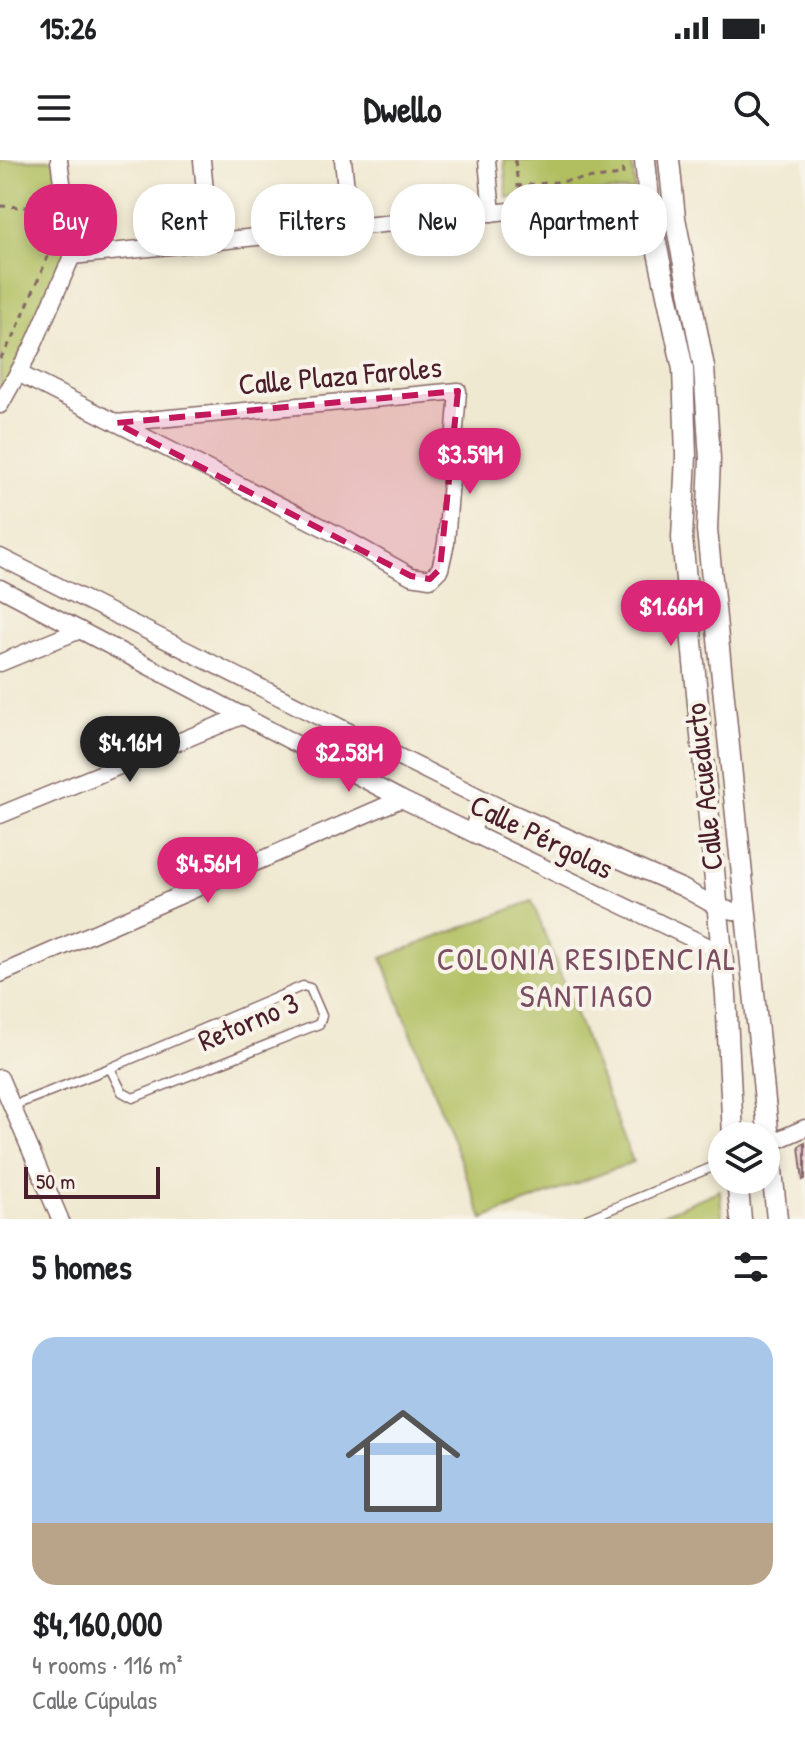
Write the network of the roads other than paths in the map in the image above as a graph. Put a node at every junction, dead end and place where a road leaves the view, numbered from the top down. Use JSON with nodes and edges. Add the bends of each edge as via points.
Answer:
{"nodes":[{"id":1,"x":59,"y":160,"type":"edge"},
{"id":2,"x":202,"y":160,"type":"edge"},
{"id":3,"x":343,"y":160,"type":"edge"},
{"id":4,"x":487,"y":160,"type":"edge"},
{"id":5,"x":645,"y":160,"type":"edge"},
{"id":6,"x":669,"y":160,"type":"edge"},
{"id":7,"x":62,"y":184,"type":"edge"},
{"id":8,"x":204,"y":184,"type":"edge"},
{"id":9,"x":346,"y":184,"type":"edge"},
{"id":10,"x":501,"y":212,"type":"edge"},
{"id":11,"x":492,"y":213,"type":"junction"},
{"id":12,"x":374,"y":225,"type":"edge"},
{"id":13,"x":72,"y":256,"type":"edge"},
{"id":14,"x":18,"y":373,"type":"junction"},
{"id":15,"x":0,"y":405,"type":"edge"},
{"id":16,"x":116,"y":423,"type":"junction"},
{"id":17,"x":0,"y":557,"type":"edge"},
{"id":18,"x":0,"y":588,"type":"edge"},
{"id":19,"x":80,"y":630,"type":"junction"},
{"id":20,"x":0,"y":663,"type":"edge"},
{"id":21,"x":244,"y":715,"type":"junction"},
{"id":22,"x":401,"y":799,"type":"junction"},
{"id":23,"x":482,"y":799,"type":"junction"},
{"id":24,"x":0,"y":815,"type":"edge"},
{"id":25,"x":472,"y":833,"type":"junction"},
{"id":26,"x":717,"y":907,"type":"junction"},
{"id":27,"x":746,"y":914,"type":"junction"},
{"id":28,"x":722,"y":953,"type":"junction"},
{"id":29,"x":0,"y":974,"type":"edge"},
{"id":30,"x":110,"y":1068,"type":"junction"},
{"id":31,"x":0,"y":1078,"type":"edge"},
{"id":32,"x":6,"y":1109,"type":"edge"},
{"id":33,"x":732,"y":1122,"type":"edge"},
{"id":34,"x":765,"y":1122,"type":"edge"},
{"id":35,"x":805,"y":1128,"type":"edge"},
{"id":36,"x":780,"y":1139,"type":"edge"},
{"id":37,"x":708,"y":1169,"type":"edge"},
{"id":38,"x":738,"y":1194,"type":"edge"},
{"id":39,"x":774,"y":1194,"type":"edge"},
{"id":40,"x":60,"y":1219,"type":"edge"},
{"id":41,"x":587,"y":1219,"type":"edge"},
{"id":42,"x":741,"y":1219,"type":"edge"},
{"id":43,"x":777,"y":1219,"type":"edge"}],
"edges":[{"from":1,"to":7,"type":"street"},
{"from":2,"to":8,"type":"street"},
{"from":3,"to":9,"type":"street"},
{"from":4,"to":11,"type":"street"},
{"from":5,"to":26,"type":"street","name":"Calle Acueducto","via":[[651,220],[683,369],[682,538]]},
{"from":6,"to":27,"type":"street","name":"Calle Acueducto","via":[[704,367],[710,459],[707,530]]},
{"from":10,"to":11,"type":"street"},
{"from":11,"to":12,"type":"street"},
{"from":13,"to":14,"type":"street"},
{"from":14,"to":15,"type":"street"},
{"from":14,"to":16,"type":"street","name":"Calle Plaza Faroles"},
{"from":16,"to":16,"type":"street","name":"Calle Plaza Faroles","via":[[411,576],[430,579],[440,569],[458,391]]},
{"from":17,"to":23,"type":"street","name":"Calle Pérgolas"},
{"from":18,"to":19,"type":"street","name":"Calle Pérgolas"},
{"from":19,"to":20,"type":"street"},
{"from":19,"to":21,"type":"street","name":"Calle Pérgolas"},
{"from":21,"to":22,"type":"street","name":"Calle Pérgolas"},
{"from":21,"to":24,"type":"street"},
{"from":22,"to":25,"type":"street","name":"Calle Pérgolas"},
{"from":22,"to":29,"type":"street"},
{"from":23,"to":25,"type":"street"},
{"from":23,"to":26,"type":"street","name":"Calle Pérgolas"},
{"from":25,"to":28,"type":"street","name":"Calle Pérgolas"},
{"from":26,"to":27,"type":"street","name":"Calle Pérgolas"},
{"from":26,"to":28,"type":"street","name":"Calle Acueducto"},
{"from":27,"to":34,"type":"street","name":"Calle Acueducto"},
{"from":28,"to":33,"type":"street","name":"Calle Acueducto"},
{"from":30,"to":30,"type":"lane","name":"Retorno 3","via":[[303,986],[310,988],[322,1016],[319,1024],[133,1098],[122,1092]]},
{"from":30,"to":32,"type":"lane","name":"Retorno 3"},
{"from":31,"to":32,"type":"street"},
{"from":32,"to":40,"type":"street"},
{"from":35,"to":36,"type":"street"},
{"from":37,"to":41,"type":"lane"},
{"from":38,"to":42,"type":"street"},
{"from":39,"to":43,"type":"street","name":"Calle Acueducto"}]}
